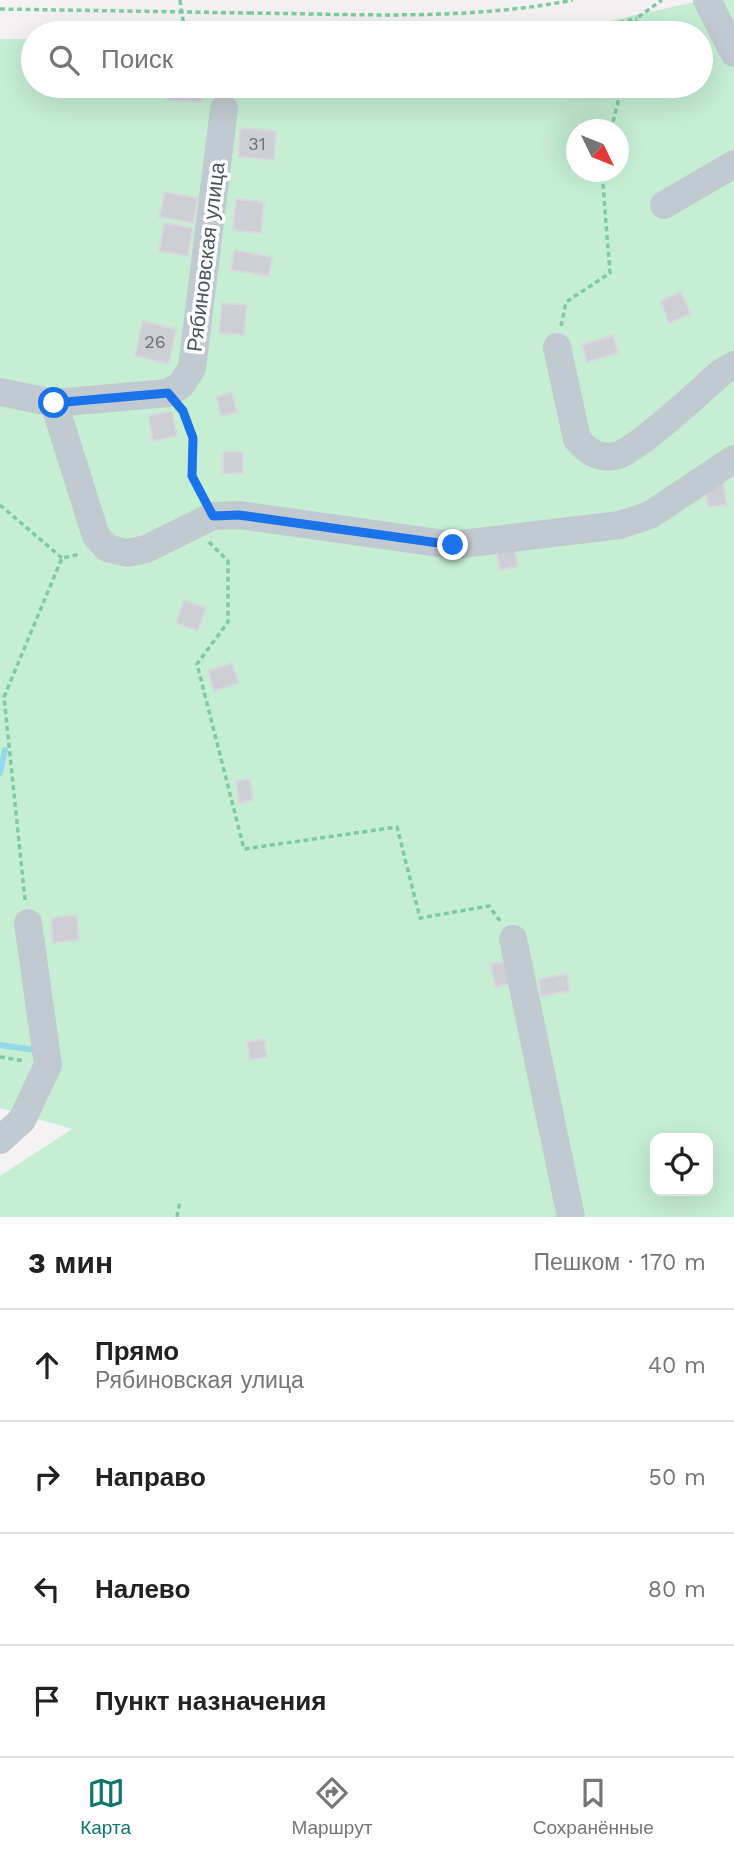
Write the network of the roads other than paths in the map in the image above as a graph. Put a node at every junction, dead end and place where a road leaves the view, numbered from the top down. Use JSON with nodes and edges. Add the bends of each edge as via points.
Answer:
{"nodes":[{"id":1,"x":707,"y":0,"type":"edge"},
{"id":2,"x":734,"y":53,"type":"edge"},
{"id":3,"x":224,"y":109,"type":"dead end"},
{"id":4,"x":734,"y":164,"type":"edge"},
{"id":5,"x":664,"y":205,"type":"dead end"},
{"id":6,"x":557,"y":346,"type":"road end"},
{"id":7,"x":734,"y":365,"type":"edge"},
{"id":8,"x":0,"y":393,"type":"edge"},
{"id":9,"x":54,"y":403,"type":"junction"},
{"id":10,"x":734,"y":459,"type":"edge"},
{"id":11,"x":27,"y":923,"type":"road end"},
{"id":12,"x":513,"y":939,"type":"road end"},
{"id":13,"x":0,"y":1140,"type":"edge"},
{"id":14,"x":571,"y":1217,"type":"edge"}],
"edges":[{"from":1,"to":2,"type":"street"},
{"from":3,"to":9,"type":"street","name":"Рябиновская улица","via":[[192,368],[181,385],[168,393]]},
{"from":4,"to":5,"type":"street"},
{"from":6,"to":7,"type":"street","via":[[577,439],[599,456],[615,456],[634,447]]},
{"from":8,"to":9,"type":"street"},
{"from":9,"to":10,"type":"street","via":[[96,536],[107,548],[127,553],[203,521],[239,515],[453,545],[620,525],[650,515]]},
{"from":11,"to":13,"type":"street","via":[[48,1065],[22,1120]]},
{"from":12,"to":14,"type":"street"}]}
